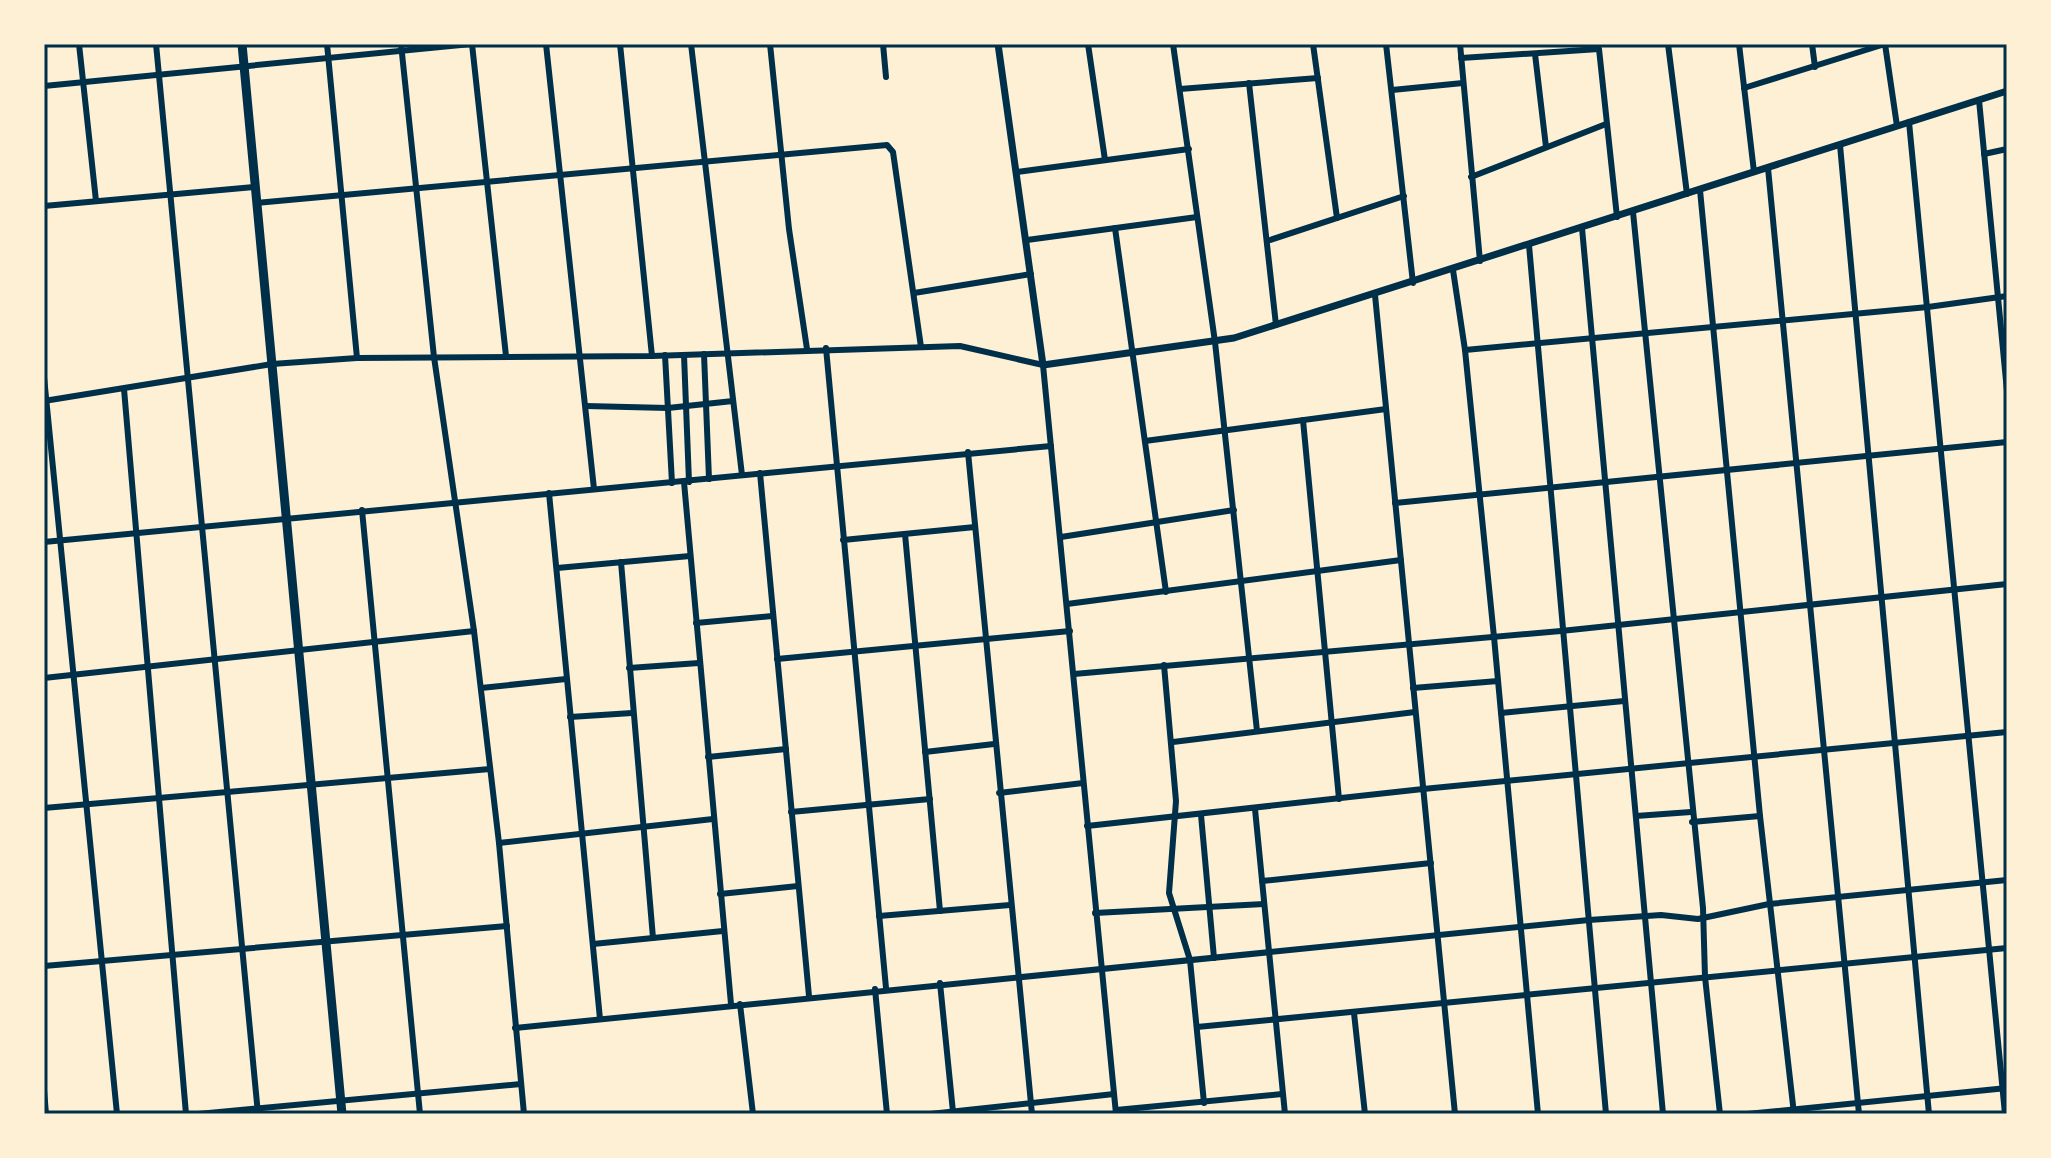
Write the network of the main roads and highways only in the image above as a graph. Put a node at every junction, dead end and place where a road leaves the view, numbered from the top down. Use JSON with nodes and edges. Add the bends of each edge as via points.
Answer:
{"nodes":[{"id":1,"x":242,"y":44,"type":"edge"},
{"id":2,"x":342,"y":1114,"type":"edge"}],
"edges":[{"from":1,"to":2,"type":"main road"}]}
